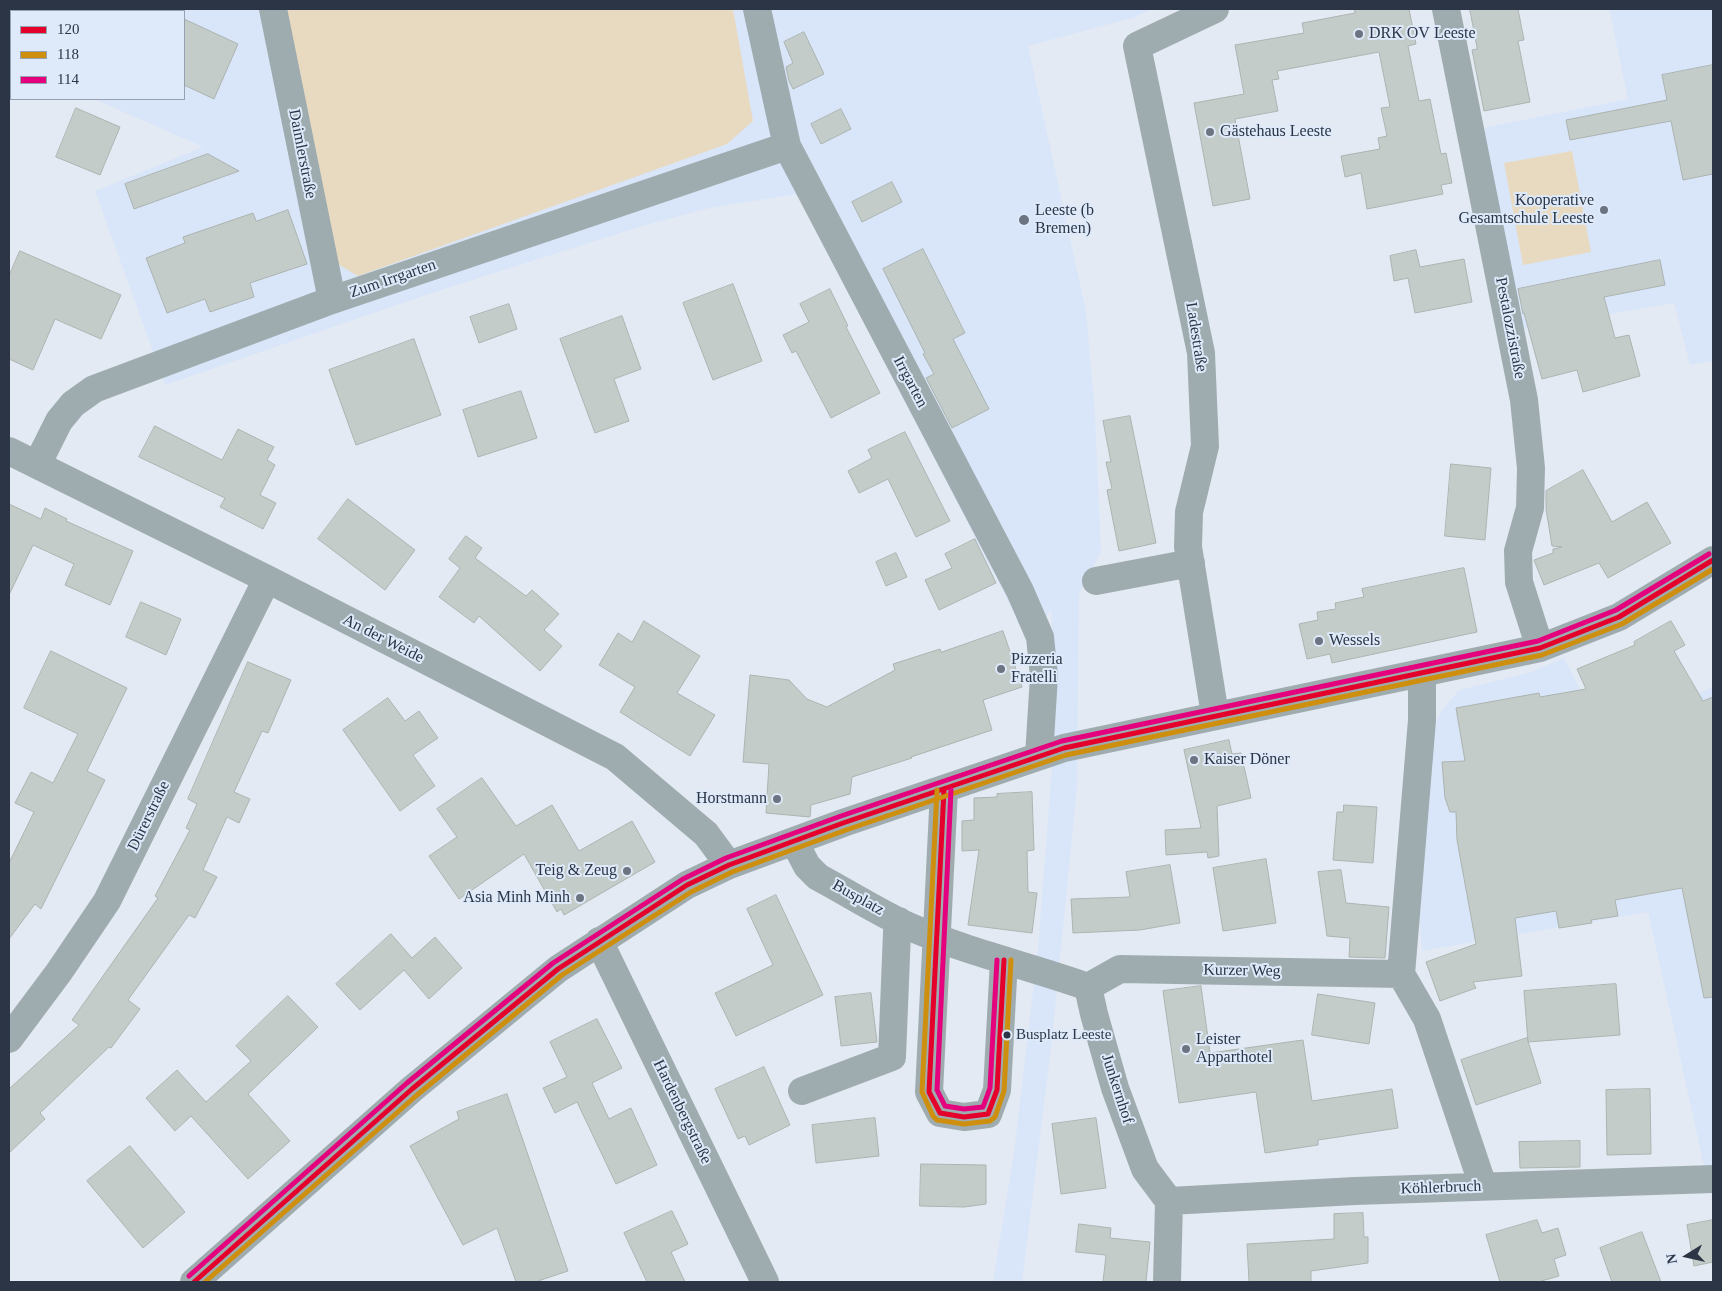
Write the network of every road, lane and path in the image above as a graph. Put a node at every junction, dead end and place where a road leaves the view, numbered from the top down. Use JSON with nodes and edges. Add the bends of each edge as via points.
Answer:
{"nodes":[{"id":1,"x":273,"y":9,"type":"edge"},
{"id":2,"x":757,"y":9,"type":"edge"},
{"id":3,"x":1215,"y":9,"type":"edge"},
{"id":4,"x":1446,"y":9,"type":"edge"},
{"id":5,"x":787,"y":146,"type":"junction"},
{"id":6,"x":332,"y":300,"type":"junction"},
{"id":7,"x":9,"y":451,"type":"edge"},
{"id":8,"x":37,"y":465,"type":"junction"},
{"id":9,"x":1713,"y":560,"type":"edge"},
{"id":10,"x":1191,"y":562,"type":"junction"},
{"id":11,"x":267,"y":579,"type":"junction"},
{"id":12,"x":1096,"y":581,"type":"dead end"},
{"id":13,"x":1540,"y":648,"type":"junction"},
{"id":14,"x":1422,"y":674,"type":"junction"},
{"id":15,"x":1215,"y":715,"type":"junction"},
{"id":16,"x":1039,"y":756,"type":"junction"},
{"id":17,"x":944,"y":790,"type":"junction"},
{"id":18,"x":794,"y":841,"type":"junction"},
{"id":19,"x":729,"y":865,"type":"junction"},
{"id":20,"x":899,"y":921,"type":"junction"},
{"id":21,"x":937,"y":938,"type":"junction"},
{"id":22,"x":599,"y":941,"type":"junction"},
{"id":23,"x":1004,"y":960,"type":"junction"},
{"id":24,"x":1401,"y":974,"type":"junction"},
{"id":25,"x":1088,"y":987,"type":"junction"},
{"id":26,"x":9,"y":1039,"type":"edge"},
{"id":27,"x":802,"y":1091,"type":"dead end"},
{"id":28,"x":1713,"y":1179,"type":"edge"},
{"id":29,"x":1483,"y":1186,"type":"junction"},
{"id":30,"x":1169,"y":1201,"type":"junction"},
{"id":31,"x":194,"y":1282,"type":"edge"},
{"id":32,"x":765,"y":1282,"type":"edge"},
{"id":33,"x":1167,"y":1282,"type":"edge"}],
"edges":[{"from":1,"to":6,"type":"street","name":"Daimlerstraße"},
{"from":2,"to":5,"type":"street","name":"Irrgarten"},
{"from":3,"to":10,"type":"street","name":"Ladestraße","via":[[1137,46],[1201,353],[1205,446],[1189,512]]},
{"from":4,"to":13,"type":"street","name":"Pestalozzistraße","via":[[1524,400],[1531,468],[1530,508],[1518,551],[1519,582]]},
{"from":5,"to":6,"type":"street","name":"Zum Irrgarten"},
{"from":5,"to":16,"type":"street","name":"Irrgarten","via":[[1020,591],[1040,638],[1044,676]]},
{"from":6,"to":8,"type":"street","name":"Zum Irrgarten","via":[[94,389],[73,404],[59,420]]},
{"from":7,"to":8,"type":"street","name":"An der Weide"},
{"from":8,"to":11,"type":"street","name":"An der Weide"},
{"from":9,"to":13,"type":"street","via":[[1619,617]]},
{"from":10,"to":12,"type":"street"},
{"from":10,"to":15,"type":"street","name":"Ladestraße"},
{"from":11,"to":19,"type":"street","name":"An der Weide","via":[[614,757],[706,834]]},
{"from":11,"to":26,"type":"street","name":"Dürerstraße","via":[[107,901],[60,972]]},
{"from":13,"to":14,"type":"street"},
{"from":14,"to":15,"type":"street"},
{"from":14,"to":24,"type":"street","via":[[1422,720]]},
{"from":15,"to":16,"type":"street"},
{"from":16,"to":17,"type":"street"},
{"from":17,"to":18,"type":"street"},
{"from":17,"to":21,"type":"street"},
{"from":18,"to":19,"type":"street"},
{"from":18,"to":20,"type":"street","name":"Busplatz","via":[[807,866],[818,877]]},
{"from":19,"to":22,"type":"street","via":[[687,885]]},
{"from":20,"to":21,"type":"street","name":"Busplatz"},
{"from":20,"to":27,"type":"street","via":[[892,1057]]},
{"from":21,"to":23,"type":"street"},
{"from":21,"to":23,"type":"street","via":[[929,1092],[940,1113],[964,1117],[988,1114],[997,1090]]},
{"from":22,"to":31,"type":"street","via":[[558,969],[412,1089]]},
{"from":22,"to":32,"type":"street","name":"Hardenbergstraße"},
{"from":23,"to":25,"type":"street"},
{"from":24,"to":25,"type":"street","name":"Kurzer Weg","via":[[1120,969]]},
{"from":24,"to":29,"type":"street","via":[[1427,1020]]},
{"from":25,"to":30,"type":"street","name":"Junkernhof","via":[[1115,1088],[1145,1169]]},
{"from":28,"to":29,"type":"street","name":"Köhlerbruch"},
{"from":29,"to":30,"type":"street","name":"Köhlerbruch"},
{"from":30,"to":33,"type":"street"}]}
